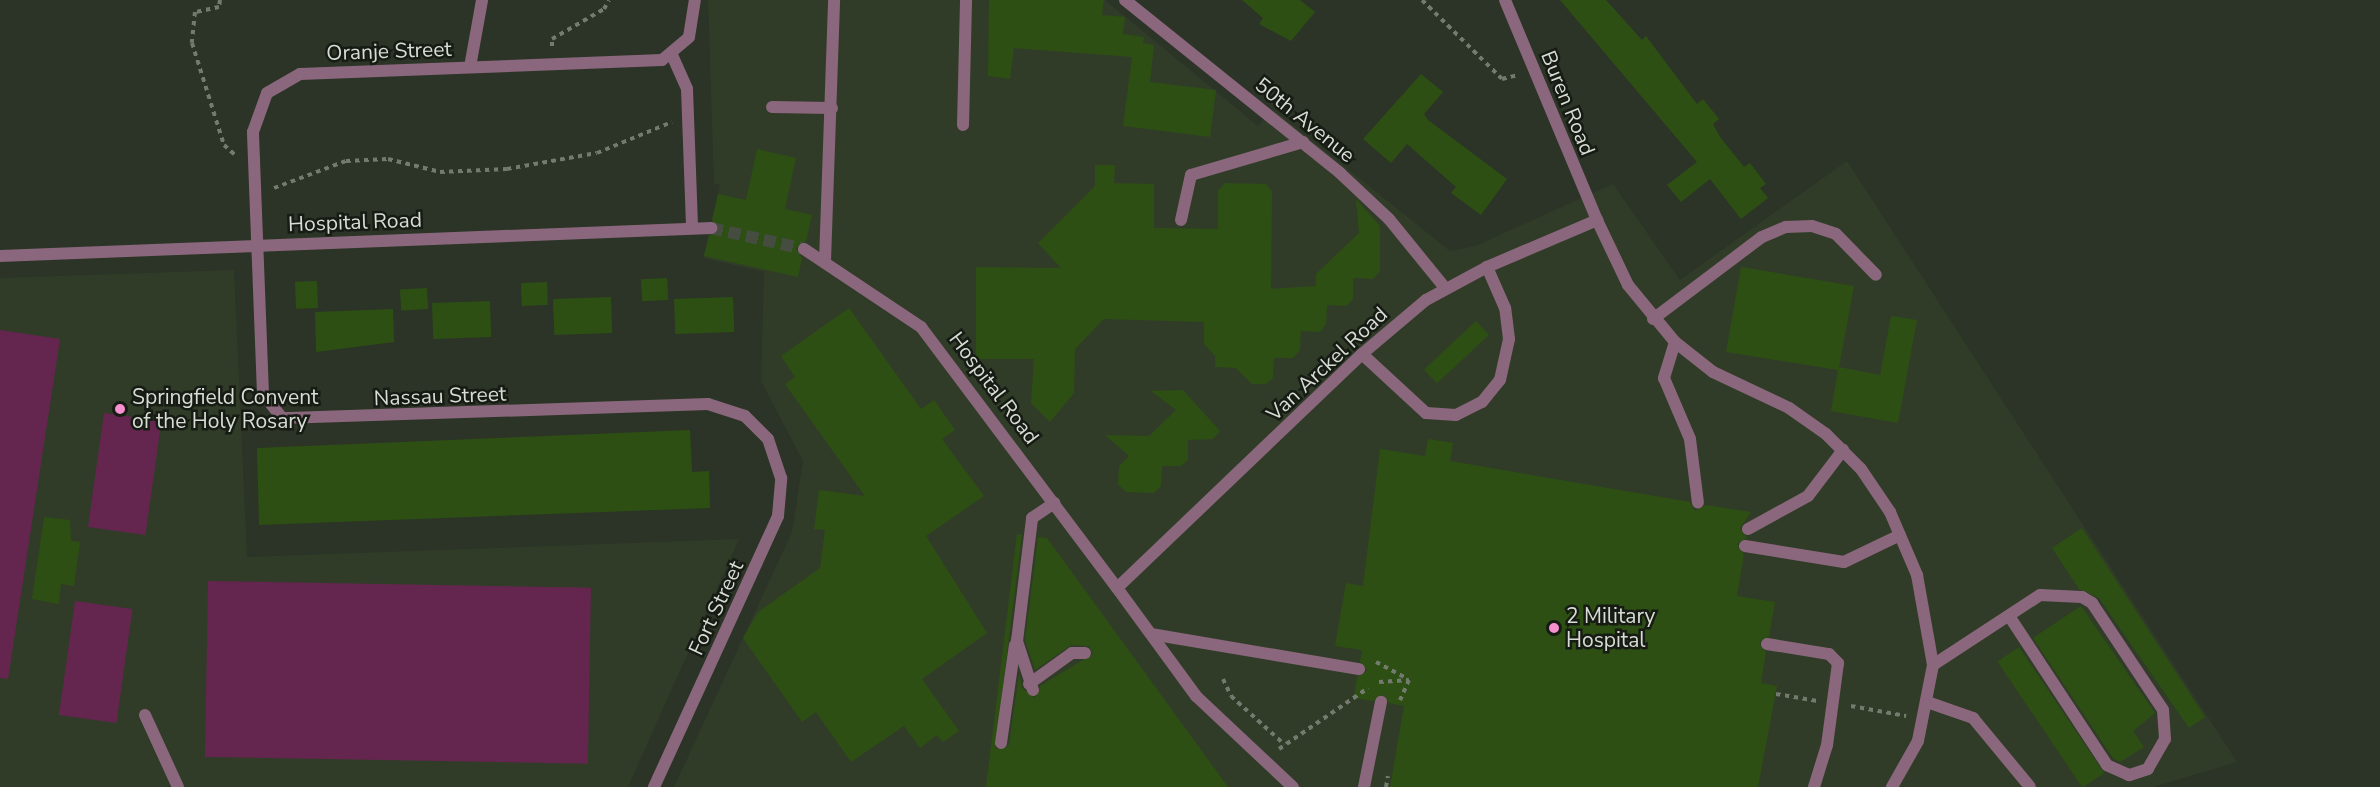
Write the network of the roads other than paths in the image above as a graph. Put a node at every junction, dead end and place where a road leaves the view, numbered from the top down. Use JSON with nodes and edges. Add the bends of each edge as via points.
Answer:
{"nodes":[{"id":1,"x":482,"y":0,"type":"edge"},
{"id":2,"x":695,"y":0,"type":"edge"},
{"id":3,"x":834,"y":0,"type":"edge"},
{"id":4,"x":966,"y":0,"type":"edge"},
{"id":5,"x":1125,"y":0,"type":"edge"},
{"id":6,"x":1505,"y":0,"type":"edge"},
{"id":7,"x":672,"y":55,"type":"junction"},
{"id":8,"x":470,"y":68,"type":"junction"},
{"id":9,"x":772,"y":107,"type":"dead end"},
{"id":10,"x":832,"y":108,"type":"junction"},
{"id":11,"x":963,"y":125,"type":"dead end"},
{"id":12,"x":1303,"y":142,"type":"junction"},
{"id":13,"x":1181,"y":220,"type":"dead end"},
{"id":14,"x":1597,"y":220,"type":"junction"},
{"id":15,"x":692,"y":228,"type":"junction"},
{"id":16,"x":711,"y":228,"type":"tunnel mouth"},
{"id":17,"x":258,"y":245,"type":"junction"},
{"id":18,"x":804,"y":249,"type":"tunnel mouth"},
{"id":19,"x":0,"y":256,"type":"edge"},
{"id":20,"x":825,"y":261,"type":"junction"},
{"id":21,"x":1486,"y":267,"type":"junction"},
{"id":22,"x":1876,"y":275,"type":"dead end"},
{"id":23,"x":1445,"y":288,"type":"junction"},
{"id":24,"x":1653,"y":319,"type":"junction"},
{"id":25,"x":1675,"y":342,"type":"junction"},
{"id":26,"x":1362,"y":354,"type":"junction"},
{"id":27,"x":768,"y":439,"type":"joint"},
{"id":28,"x":1844,"y":450,"type":"junction"},
{"id":29,"x":1054,"y":502,"type":"junction"},
{"id":30,"x":1698,"y":503,"type":"dead end"},
{"id":31,"x":1748,"y":529,"type":"dead end"},
{"id":32,"x":1900,"y":535,"type":"junction"},
{"id":33,"x":1745,"y":546,"type":"dead end"},
{"id":34,"x":1117,"y":588,"type":"junction"},
{"id":35,"x":2009,"y":616,"type":"junction"},
{"id":36,"x":1151,"y":634,"type":"junction"},
{"id":37,"x":1017,"y":642,"type":"junction"},
{"id":38,"x":1767,"y":644,"type":"dead end"},
{"id":39,"x":1085,"y":653,"type":"dead end"},
{"id":40,"x":1933,"y":665,"type":"junction"},
{"id":41,"x":1359,"y":669,"type":"dead end"},
{"id":42,"x":1382,"y":702,"type":"dead end"},
{"id":43,"x":1930,"y":703,"type":"junction"},
{"id":44,"x":145,"y":715,"type":"dead end"},
{"id":45,"x":1001,"y":743,"type":"dead end"},
{"id":46,"x":1279,"y":783,"type":"edge"},
{"id":47,"x":178,"y":787,"type":"edge"},
{"id":48,"x":654,"y":787,"type":"edge"},
{"id":49,"x":1293,"y":787,"type":"edge"},
{"id":50,"x":1364,"y":787,"type":"edge"},
{"id":51,"x":1814,"y":787,"type":"edge"},
{"id":52,"x":1892,"y":787,"type":"edge"},
{"id":53,"x":2030,"y":787,"type":"edge"}],
"edges":[{"from":1,"to":8,"type":"street"},
{"from":2,"to":7,"type":"street","via":[[694,27]]},
{"from":3,"to":10,"type":"street"},
{"from":4,"to":11,"type":"street"},
{"from":5,"to":12,"type":"street","name":"50th Avenue"},
{"from":6,"to":14,"type":"street","name":"Buren Road"},
{"from":7,"to":8,"type":"street","name":"Oranje Street","via":[[656,61]]},
{"from":7,"to":15,"type":"street","via":[[687,89]]},
{"from":8,"to":17,"type":"street","name":"Oranje Street","via":[[287,78],[260,104],[254,156]]},
{"from":9,"to":10,"type":"street"},
{"from":10,"to":20,"type":"street"},
{"from":12,"to":13,"type":"street","via":[[1191,175]]},
{"from":12,"to":23,"type":"street","name":"50th Avenue","via":[[1389,219]]},
{"from":14,"to":21,"type":"street","name":"Van Arckel Road"},
{"from":14,"to":24,"type":"street","name":"Buren Road","via":[[1628,285]]},
{"from":15,"to":16,"type":"street","name":"Hospital Road"},
{"from":15,"to":17,"type":"street","name":"Hospital Road"},
{"from":17,"to":19,"type":"street","name":"Hospital Road"},
{"from":17,"to":27,"type":"street","name":"Nassau Street","via":[[263,394],[282,418],[708,404],[745,416]]},
{"from":18,"to":20,"type":"street","name":"Hospital Road"},
{"from":20,"to":29,"type":"street","name":"Hospital Road","via":[[921,327]]},
{"from":21,"to":23,"type":"street","name":"Van Arckel Road"},
{"from":21,"to":26,"type":"street","via":[[1505,308],[1509,339],[1500,380],[1482,402],[1456,415],[1425,413]]},
{"from":22,"to":24,"type":"street","via":[[1836,234],[1812,226],[1786,227],[1762,237]]},
{"from":23,"to":26,"type":"street","name":"Van Arckel Road"},
{"from":24,"to":25,"type":"street","name":"Buren Road"},
{"from":25,"to":28,"type":"street","name":"Buren Road","via":[[1713,372],[1807,419]]},
{"from":25,"to":30,"type":"street","via":[[1664,378],[1690,439]]},
{"from":26,"to":34,"type":"street","name":"Van Arckel Road"},
{"from":27,"to":48,"type":"street","name":"Fort Street","via":[[780,478],[778,516]]},
{"from":28,"to":31,"type":"street","via":[[1801,502]]},
{"from":28,"to":32,"type":"street","name":"Buren Road","via":[[1876,490]]},
{"from":29,"to":34,"type":"street","name":"Hospital Road"},
{"from":29,"to":37,"type":"street","via":[[1032,518]]},
{"from":32,"to":33,"type":"street","via":[[1844,562]]},
{"from":32,"to":40,"type":"street","name":"Buren Road","via":[[1929,617]]},
{"from":34,"to":36,"type":"street","name":"Hospital Road"},
{"from":35,"to":35,"type":"street","via":[[2050,593],[2071,593],[2092,603],[2163,710],[2165,739],[2148,769],[2129,775],[2107,765]]},
{"from":35,"to":40,"type":"street"},
{"from":36,"to":41,"type":"street"},
{"from":36,"to":46,"type":"street","name":"Hospital Road","via":[[1196,696]]},
{"from":37,"to":39,"type":"street","via":[[1031,687],[1072,653]]},
{"from":37,"to":45,"type":"street","via":[[1008,669]]},
{"from":38,"to":51,"type":"street","via":[[1829,654],[1838,663],[1827,745]]},
{"from":40,"to":43,"type":"street","name":"Buren Road"},
{"from":42,"to":50,"type":"street"},
{"from":43,"to":52,"type":"street","name":"Buren Road","via":[[1918,741]]},
{"from":43,"to":53,"type":"street","via":[[1973,718]]},
{"from":44,"to":47,"type":"street"},
{"from":46,"to":49,"type":"street","name":"Hospital Road"}]}
